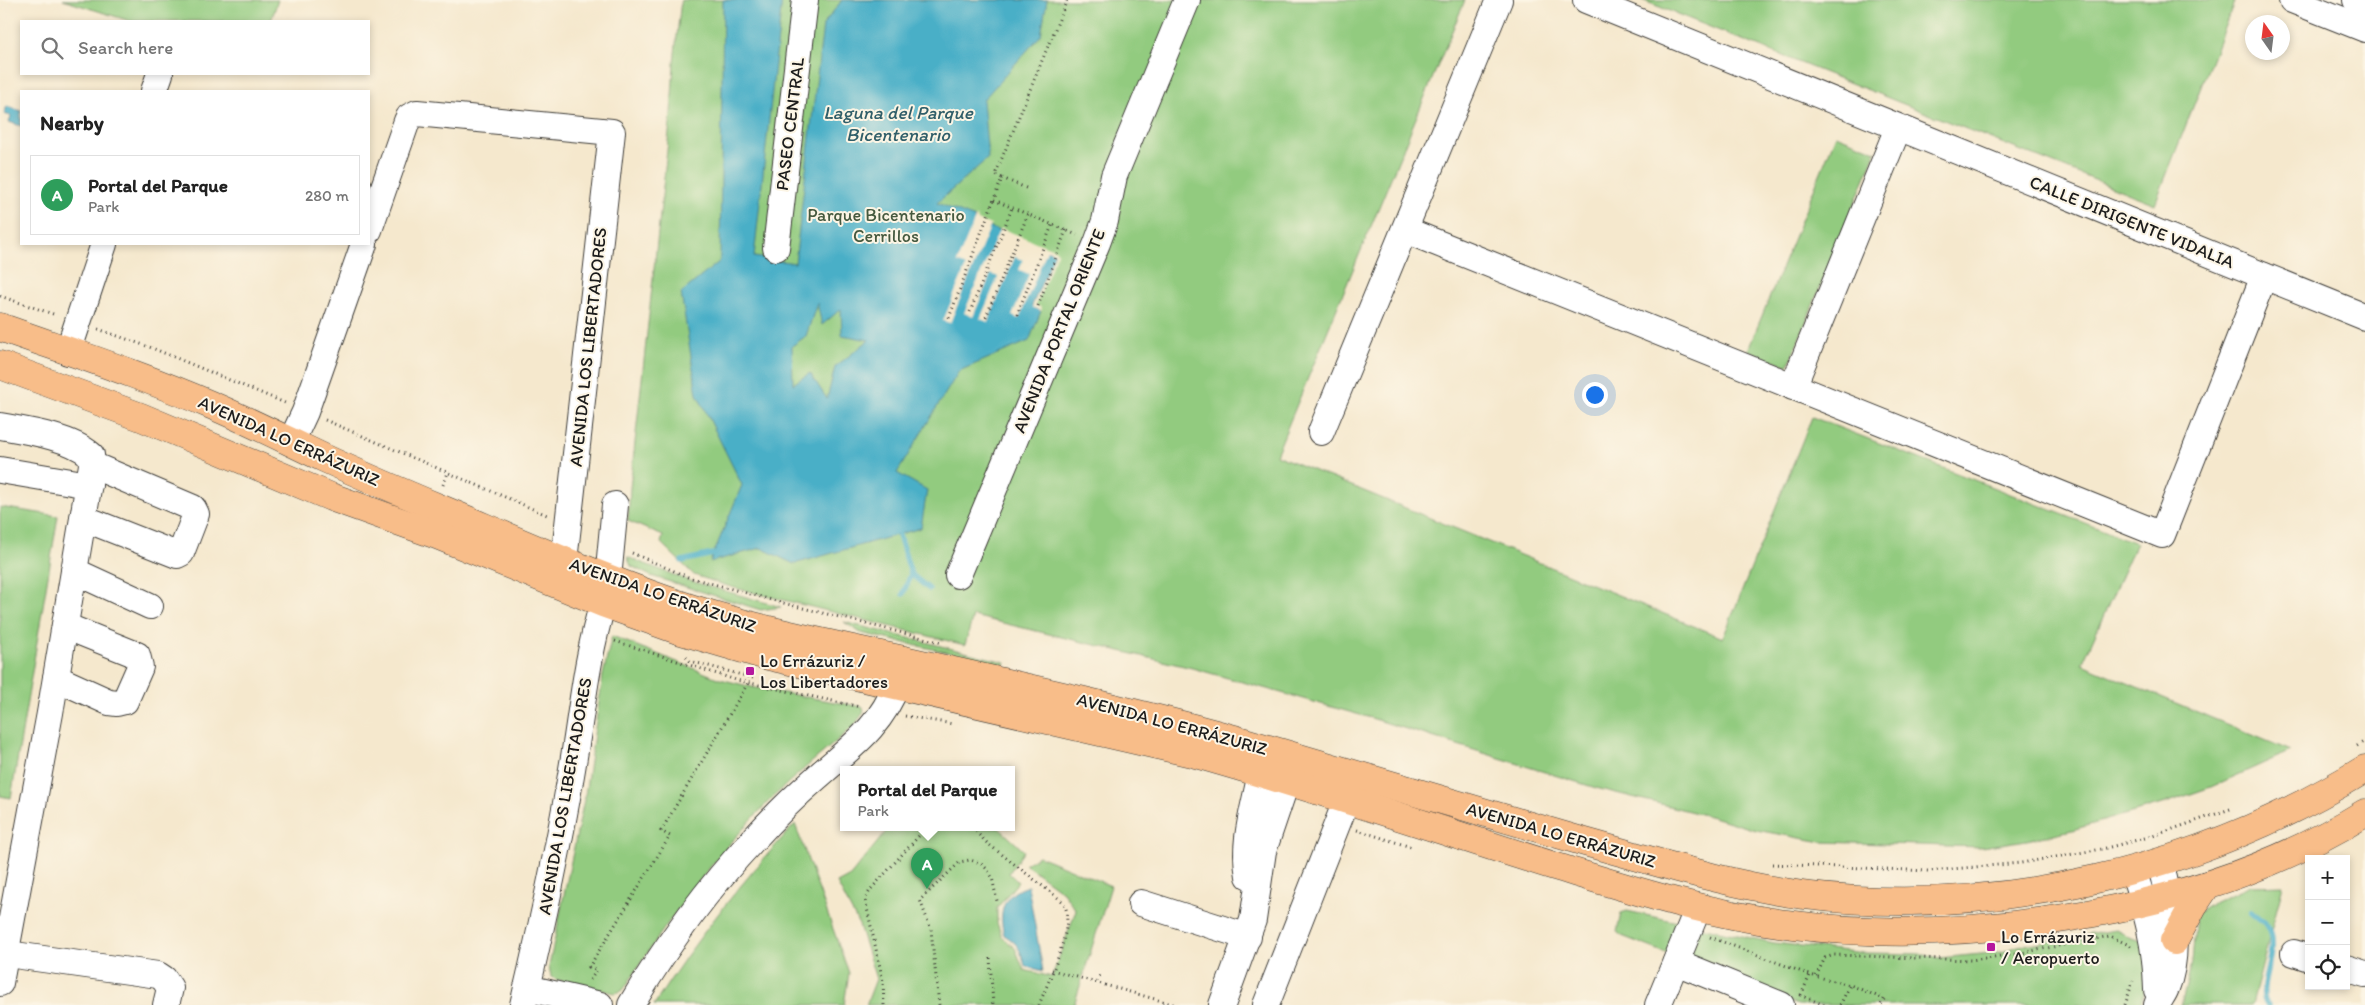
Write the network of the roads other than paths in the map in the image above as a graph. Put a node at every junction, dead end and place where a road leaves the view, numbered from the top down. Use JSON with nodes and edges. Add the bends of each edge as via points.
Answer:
{"nodes":[{"id":1,"x":805,"y":0,"type":"edge"},
{"id":2,"x":1187,"y":0,"type":"edge"},
{"id":3,"x":1499,"y":0,"type":"edge"},
{"id":4,"x":1586,"y":0,"type":"edge"},
{"id":5,"x":2292,"y":0,"type":"edge"},
{"id":6,"x":2356,"y":0,"type":"edge"},
{"id":7,"x":2365,"y":4,"type":"edge"},
{"id":8,"x":2365,"y":29,"type":"edge"},
{"id":9,"x":160,"y":75,"type":"edge"},
{"id":10,"x":154,"y":90,"type":"edge"},
{"id":11,"x":1898,"y":128,"type":"junction"},
{"id":12,"x":370,"y":227,"type":"edge"},
{"id":13,"x":1405,"y":230,"type":"junction"},
{"id":14,"x":104,"y":245,"type":"edge"},
{"id":15,"x":364,"y":245,"type":"edge"},
{"id":16,"x":776,"y":248,"type":"dead end"},
{"id":17,"x":2264,"y":276,"type":"junction"},
{"id":18,"x":2365,"y":317,"type":"edge"},
{"id":19,"x":0,"y":327,"type":"edge"},
{"id":20,"x":68,"y":352,"type":"junction"},
{"id":21,"x":0,"y":365,"type":"edge"},
{"id":22,"x":1793,"y":388,"type":"junction"},
{"id":23,"x":0,"y":426,"type":"edge"},
{"id":24,"x":1321,"y":432,"type":"dead end"},
{"id":25,"x":291,"y":442,"type":"junction"},
{"id":26,"x":0,"y":470,"type":"edge"},
{"id":27,"x":90,"y":475,"type":"junction"},
{"id":28,"x":615,"y":505,"type":"dead end"},
{"id":29,"x":83,"y":518,"type":"junction"},
{"id":30,"x":564,"y":561,"type":"junction"},
{"id":31,"x":74,"y":571,"type":"junction"},
{"id":32,"x":958,"y":575,"type":"dead end"},
{"id":33,"x":606,"y":591,"type":"junction"},
{"id":34,"x":150,"y":606,"type":"dead end"},
{"id":35,"x":65,"y":626,"type":"junction"},
{"id":36,"x":56,"y":678,"type":"junction"},
{"id":37,"x":897,"y":684,"type":"junction"},
{"id":38,"x":2358,"y":760,"type":"edge"},
{"id":39,"x":1261,"y":772,"type":"junction"},
{"id":40,"x":1287,"y":780,"type":"junction"},
{"id":41,"x":1347,"y":799,"type":"junction"},
{"id":42,"x":2365,"y":813,"type":"edge"},
{"id":43,"x":2160,"y":862,"type":"junction"},
{"id":44,"x":2132,"y":870,"type":"junction"},
{"id":45,"x":2208,"y":885,"type":"junction"},
{"id":46,"x":2156,"y":900,"type":"junction"},
{"id":47,"x":1141,"y":903,"type":"dead end"},
{"id":48,"x":1254,"y":904,"type":"junction"},
{"id":49,"x":1693,"y":920,"type":"junction"},
{"id":50,"x":1248,"y":937,"type":"junction"},
{"id":51,"x":2174,"y":941,"type":"junction"},
{"id":52,"x":2,"y":953,"type":"edge"},
{"id":53,"x":1676,"y":962,"type":"junction"},
{"id":54,"x":2350,"y":969,"type":"edge"},
{"id":55,"x":2365,"y":974,"type":"edge"},
{"id":56,"x":0,"y":983,"type":"edge"},
{"id":57,"x":525,"y":997,"type":"edge"},
{"id":58,"x":1791,"y":998,"type":"edge"},
{"id":59,"x":589,"y":1002,"type":"edge"},
{"id":60,"x":2157,"y":1004,"type":"edge"},
{"id":61,"x":166,"y":1005,"type":"edge"},
{"id":62,"x":631,"y":1005,"type":"edge"},
{"id":63,"x":1222,"y":1005,"type":"edge"},
{"id":64,"x":1266,"y":1005,"type":"edge"},
{"id":65,"x":1658,"y":1005,"type":"edge"}],
"edges":[{"from":1,"to":16,"type":"street","name":"PASEO CENTRAL"},
{"from":2,"to":32,"type":"street","name":"AVENIDA PORTAL ORIENTE","via":[[1114,176],[1097,244]]},
{"from":3,"to":13,"type":"street"},
{"from":4,"to":11,"type":"street","name":"CALLE DIRIGENTE VIDALIA"},
{"from":5,"to":8,"type":"street"},
{"from":6,"to":7,"type":"street"},
{"from":9,"to":10,"type":"street"},
{"from":11,"to":17,"type":"street","name":"CALLE DIRIGENTE VIDALIA"},
{"from":11,"to":22,"type":"street"},
{"from":12,"to":30,"type":"street","name":"AVENIDA LOS LIBERTADORES","via":[[407,121],[412,115],[612,132]]},
{"from":13,"to":22,"type":"street"},
{"from":13,"to":24,"type":"street"},
{"from":14,"to":20,"type":"street"},
{"from":15,"to":25,"type":"street","via":[[305,412]]},
{"from":17,"to":18,"type":"street","name":"CALLE DIRIGENTE VIDALIA"},
{"from":17,"to":22,"type":"street","via":[[2162,535]]},
{"from":19,"to":20,"type":"main road","name":"AVENIDA LO ERRÁZURIZ"},
{"from":20,"to":25,"type":"main road","name":"AVENIDA LO ERRÁZURIZ","via":[[207,403]]},
{"from":21,"to":33,"type":"main road","name":"AVENIDA LO ERRÁZURIZ","via":[[141,417],[330,497]]},
{"from":23,"to":27,"type":"street","via":[[30,431],[82,447],[91,455]]},
{"from":25,"to":30,"type":"main road","name":"AVENIDA LO ERRÁZURIZ"},
{"from":26,"to":27,"type":"street"},
{"from":27,"to":29,"type":"street"},
{"from":27,"to":29,"type":"street","via":[[193,508],[196,514],[177,555]]},
{"from":28,"to":33,"type":"street","name":"AVENIDA LOS LIBERTADORES"},
{"from":29,"to":31,"type":"street"},
{"from":30,"to":33,"type":"main road","name":"AVENIDA LO ERRÁZURIZ"},
{"from":31,"to":34,"type":"street"},
{"from":31,"to":35,"type":"street"},
{"from":33,"to":37,"type":"main road","name":"AVENIDA LO ERRÁZURIZ","via":[[678,630],[744,650]]},
{"from":33,"to":44,"type":"main road","name":"AVENIDA LO ERRÁZURIZ","via":[[1193,728],[1653,861],[1762,888],[1862,900],[1936,900],[2028,891]]},
{"from":33,"to":57,"type":"street","name":"AVENIDA LOS LIBERTADORES","via":[[591,649],[569,789]]},
{"from":35,"to":36,"type":"street"},
{"from":35,"to":36,"type":"street","via":[[137,655],[140,667],[125,700],[116,703]]},
{"from":36,"to":52,"type":"street"},
{"from":37,"to":39,"type":"main road","name":"AVENIDA LO ERRÁZURIZ","via":[[1127,737]]},
{"from":37,"to":62,"type":"street","via":[[875,726],[782,810],[723,874],[672,940]]},
{"from":38,"to":43,"type":"main road","name":"AVENIDA LO ERRÁZURIZ","via":[[2281,815]]},
{"from":39,"to":40,"type":"main road","name":"AVENIDA LO ERRÁZURIZ"},
{"from":39,"to":48,"type":"street","via":[[1246,849]]},
{"from":40,"to":41,"type":"main road","name":"AVENIDA LO ERRÁZURIZ"},
{"from":40,"to":48,"type":"street","via":[[1263,851]]},
{"from":41,"to":49,"type":"main road","name":"AVENIDA LO ERRÁZURIZ","via":[[1532,859]]},
{"from":41,"to":64,"type":"street"},
{"from":42,"to":45,"type":"main road","name":"AVENIDA LO ERRÁZURIZ","via":[[2298,849]]},
{"from":43,"to":44,"type":"main road","name":"AVENIDA LO ERRÁZURIZ"},
{"from":43,"to":46,"type":"street"},
{"from":44,"to":46,"type":"street"},
{"from":45,"to":46,"type":"main road","name":"AVENIDA LO ERRÁZURIZ"},
{"from":45,"to":51,"type":"main road"},
{"from":46,"to":49,"type":"main road","name":"AVENIDA LO ERRÁZURIZ","via":[[2014,926],[1946,932]]},
{"from":46,"to":51,"type":"street"},
{"from":46,"to":60,"type":"street","via":[[2150,921],[2157,969]]},
{"from":47,"to":50,"type":"street"},
{"from":48,"to":50,"type":"street"},
{"from":49,"to":53,"type":"street"},
{"from":50,"to":63,"type":"street"},
{"from":51,"to":60,"type":"street","via":[[2166,989]]},
{"from":52,"to":56,"type":"street"},
{"from":52,"to":61,"type":"street","via":[[158,975],[170,988]]},
{"from":53,"to":58,"type":"street"},
{"from":53,"to":65,"type":"street"},
{"from":54,"to":55,"type":"street"},
{"from":57,"to":59,"type":"street","name":"AVENIDA LOS LIBERTADORES"}]}
